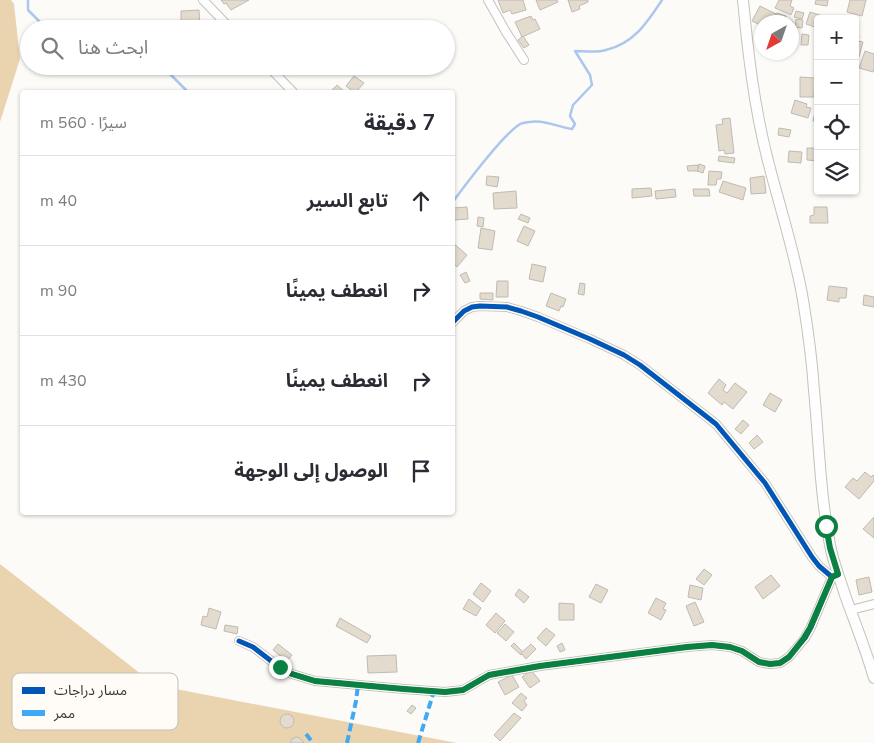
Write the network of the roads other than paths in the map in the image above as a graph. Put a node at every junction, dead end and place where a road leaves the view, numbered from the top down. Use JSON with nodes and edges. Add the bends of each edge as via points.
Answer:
{"nodes":[{"id":1,"x":204,"y":0,"type":"edge"},
{"id":2,"x":488,"y":0,"type":"edge"},
{"id":3,"x":743,"y":0,"type":"edge"},
{"id":4,"x":223,"y":20,"type":"edge"},
{"id":5,"x":524,"y":60,"type":"dead end"},
{"id":6,"x":277,"y":75,"type":"edge"},
{"id":7,"x":291,"y":90,"type":"edge"},
{"id":8,"x":455,"y":320,"type":"edge"},
{"id":9,"x":835,"y":576,"type":"junction"},
{"id":10,"x":874,"y":604,"type":"edge"},
{"id":11,"x":851,"y":610,"type":"junction"},
{"id":12,"x":239,"y":641,"type":"dead end"},
{"id":13,"x":874,"y":678,"type":"edge"}],
"edges":[{"from":1,"to":4,"type":"street"},
{"from":2,"to":5,"type":"street"},
{"from":3,"to":9,"type":"main road","via":[[756,109],[803,300],[826,526]]},
{"from":6,"to":7,"type":"street"},
{"from":8,"to":9,"type":"street","via":[[472,307],[507,308],[590,339],[640,365],[716,424],[765,482],[819,566]]},
{"from":9,"to":11,"type":"main road"},
{"from":9,"to":12,"type":"street","via":[[804,638],[780,663],[759,662],[730,647],[687,647],[489,675],[463,690],[445,692],[315,681],[292,674]]},
{"from":10,"to":11,"type":"street"},
{"from":11,"to":13,"type":"main road"}]}
